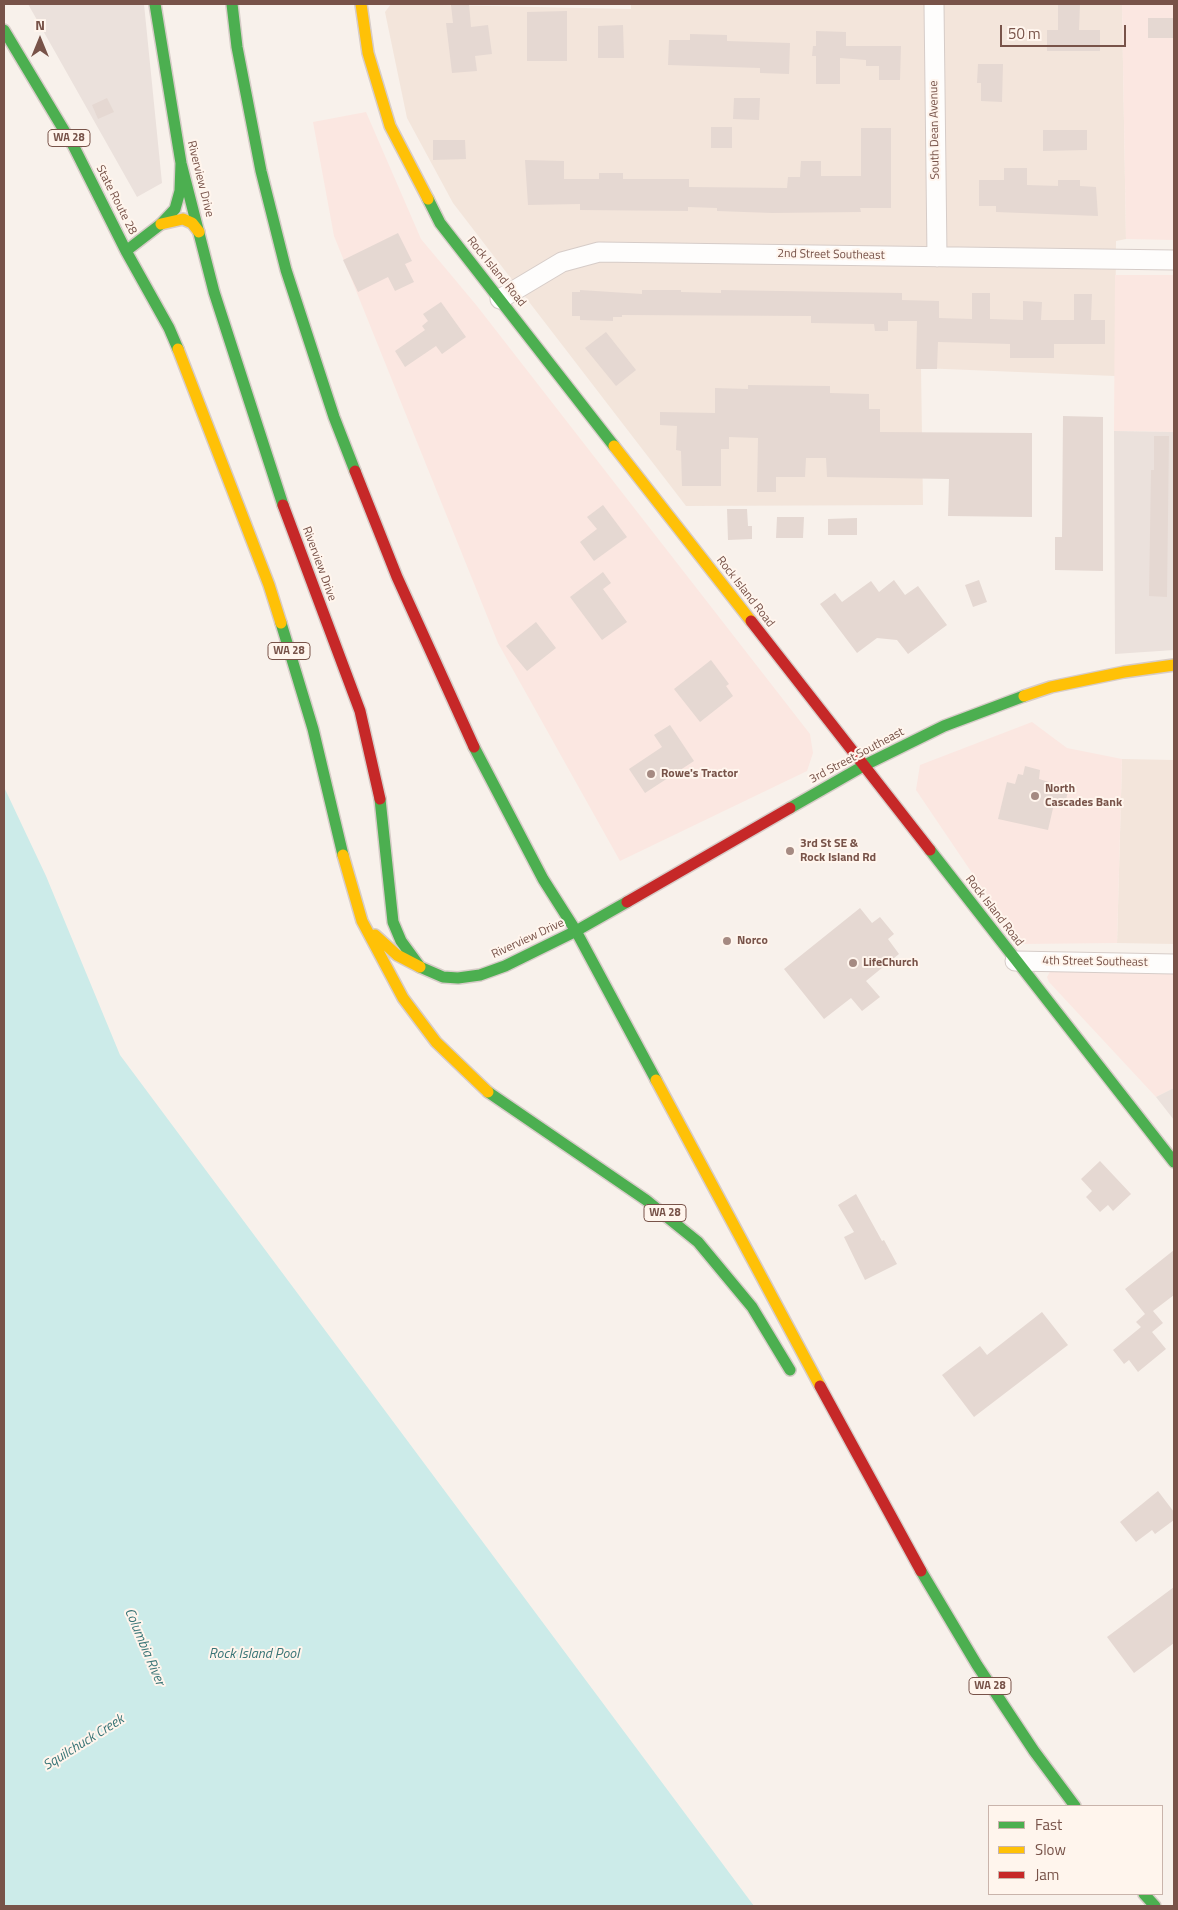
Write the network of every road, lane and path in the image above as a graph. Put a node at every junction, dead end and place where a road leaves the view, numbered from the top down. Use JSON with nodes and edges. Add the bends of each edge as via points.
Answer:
{"nodes":[{"id":1,"x":155,"y":4,"type":"edge"},
{"id":2,"x":232,"y":4,"type":"edge"},
{"id":3,"x":361,"y":4,"type":"edge"},
{"id":4,"x":934,"y":4,"type":"edge"},
{"id":5,"x":4,"y":30,"type":"edge"},
{"id":6,"x":181,"y":163,"type":"junction"},
{"id":7,"x":161,"y":224,"type":"junction"},
{"id":8,"x":199,"y":232,"type":"junction"},
{"id":9,"x":126,"y":251,"type":"junction"},
{"id":10,"x":937,"y":257,"type":"junction"},
{"id":11,"x":1174,"y":260,"type":"edge"},
{"id":12,"x":500,"y":298,"type":"junction"},
{"id":13,"x":1174,"y":665,"type":"edge"},
{"id":14,"x":865,"y":765,"type":"junction"},
{"id":15,"x":362,"y":920,"type":"junction"},
{"id":16,"x":576,"y":931,"type":"junction"},
{"id":17,"x":1015,"y":960,"type":"junction"},
{"id":18,"x":1174,"y":964,"type":"edge"},
{"id":19,"x":420,"y":967,"type":"junction"},
{"id":20,"x":1174,"y":1162,"type":"edge"},
{"id":21,"x":798,"y":1382,"type":"dead end"},
{"id":22,"x":851,"y":1469,"type":"dead end"},
{"id":23,"x":914,"y":1560,"type":"junction"},
{"id":24,"x":1075,"y":1805,"type":"edge"},
{"id":25,"x":1145,"y":1895,"type":"edge"},
{"id":26,"x":1155,"y":1906,"type":"edge"}],
"edges":[{"from":1,"to":6,"type":"main road","name":"Riverview Drive"},
{"from":2,"to":16,"type":"main road","via":[[261,171],[286,270],[334,417],[397,577],[464,727],[543,879]]},
{"from":3,"to":12,"type":"main road","name":"Rock Island Road","via":[[368,53],[390,126],[440,223]]},
{"from":4,"to":10,"type":"street","name":"South Dean Avenue"},
{"from":5,"to":9,"type":"main road","name":"State Route 28","number":"WA 28","via":[[74,147]]},
{"from":6,"to":7,"type":"main road","via":[[178,201]]},
{"from":6,"to":8,"type":"main road","name":"Riverview Drive"},
{"from":7,"to":8,"type":"main road","via":[[183,218]]},
{"from":7,"to":9,"type":"main road"},
{"from":8,"to":19,"type":"main road","name":"Riverview Drive","via":[[232,351],[287,516],[368,735],[379,792],[393,922],[401,941]]},
{"from":9,"to":15,"type":"main road","name":"State Route 28","number":"WA 28","via":[[169,328],[270,585],[313,729],[348,877]]},
{"from":10,"to":11,"type":"street","name":"2nd Street Southeast"},
{"from":10,"to":12,"type":"street","name":"2nd Street Southeast","via":[[599,252],[562,262]]},
{"from":12,"to":14,"type":"main road","name":"Rock Island Road"},
{"from":13,"to":14,"type":"main road","name":"3rd Street Southeast","via":[[1084,679],[1015,698],[944,726]]},
{"from":14,"to":16,"type":"main road","name":"3rd Street Southeast"},
{"from":14,"to":17,"type":"main road","name":"Rock Island Road"},
{"from":15,"to":19,"type":"main road","via":[[384,946]]},
{"from":15,"to":21,"type":"main road","number":"WA 28","via":[[403,998],[448,1055],[506,1106],[685,1230],[752,1307]]},
{"from":16,"to":19,"type":"main road","name":"Riverview Drive","via":[[506,966],[480,975],[443,976]]},
{"from":16,"to":23,"type":"main road"},
{"from":17,"to":18,"type":"street","name":"4th Street Southeast"},
{"from":17,"to":20,"type":"main road","name":"Rock Island Road"},
{"from":22,"to":23,"type":"main road","number":"WA 28"},
{"from":23,"to":24,"type":"main road","number":"WA 28","via":[[977,1665],[1034,1751]]},
{"from":25,"to":26,"type":"main road"}]}
